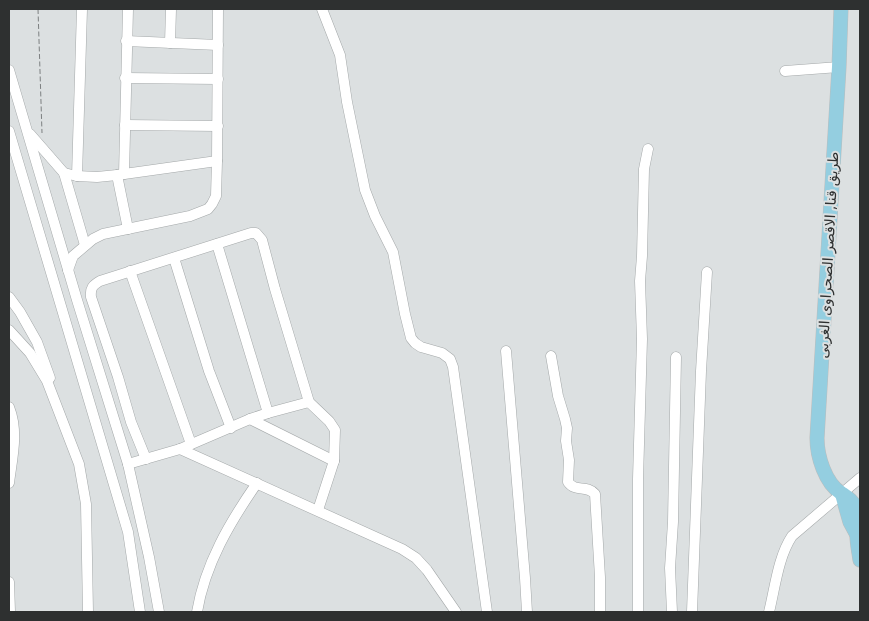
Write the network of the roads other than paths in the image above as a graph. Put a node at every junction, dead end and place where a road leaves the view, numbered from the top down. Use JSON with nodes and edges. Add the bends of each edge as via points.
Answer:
{"nodes":[{"id":1,"x":82,"y":9,"type":"edge"},
{"id":2,"x":128,"y":9,"type":"edge"},
{"id":3,"x":171,"y":9,"type":"edge"},
{"id":4,"x":218,"y":9,"type":"edge"},
{"id":5,"x":322,"y":9,"type":"edge"},
{"id":6,"x":841,"y":9,"type":"edge"},
{"id":7,"x":126,"y":41,"type":"junction"},
{"id":8,"x":170,"y":43,"type":"junction"},
{"id":9,"x":218,"y":44,"type":"junction"},
{"id":10,"x":839,"y":67,"type":"junction"},
{"id":11,"x":9,"y":70,"type":"edge"},
{"id":12,"x":786,"y":72,"type":"dead end"},
{"id":13,"x":126,"y":78,"type":"junction"},
{"id":14,"x":218,"y":79,"type":"junction"},
{"id":15,"x":125,"y":125,"type":"junction"},
{"id":16,"x":218,"y":126,"type":"junction"},
{"id":17,"x":9,"y":132,"type":"edge"},
{"id":18,"x":28,"y":132,"type":"junction"},
{"id":19,"x":648,"y":149,"type":"dead end"},
{"id":20,"x":217,"y":161,"type":"junction"},
{"id":21,"x":64,"y":173,"type":"junction"},
{"id":22,"x":121,"y":175,"type":"junction"},
{"id":23,"x":77,"y":176,"type":"junction"},
{"id":24,"x":128,"y":229,"type":"junction"},
{"id":25,"x":217,"y":244,"type":"junction"},
{"id":26,"x":85,"y":245,"type":"junction"},
{"id":27,"x":174,"y":258,"type":"junction"},
{"id":28,"x":68,"y":270,"type":"junction"},
{"id":29,"x":130,"y":271,"type":"junction"},
{"id":30,"x":707,"y":272,"type":"dead end"},
{"id":31,"x":9,"y":297,"type":"edge"},
{"id":32,"x":9,"y":330,"type":"edge"},
{"id":33,"x":506,"y":351,"type":"dead end"},
{"id":34,"x":551,"y":356,"type":"dead end"},
{"id":35,"x":676,"y":357,"type":"dead end"},
{"id":36,"x":50,"y":390,"type":"junction"},
{"id":37,"x":309,"y":402,"type":"junction"},
{"id":38,"x":9,"y":407,"type":"edge"},
{"id":39,"x":268,"y":413,"type":"junction"},
{"id":40,"x":250,"y":419,"type":"junction"},
{"id":41,"x":231,"y":428,"type":"junction"},
{"id":42,"x":192,"y":444,"type":"junction"},
{"id":43,"x":180,"y":449,"type":"junction"},
{"id":44,"x":146,"y":459,"type":"junction"},
{"id":45,"x":334,"y":461,"type":"junction"},
{"id":46,"x":128,"y":464,"type":"junction"},
{"id":47,"x":860,"y":478,"type":"edge"},
{"id":48,"x":9,"y":483,"type":"edge"},
{"id":49,"x":257,"y":483,"type":"junction"},
{"id":50,"x":842,"y":494,"type":"junction"},
{"id":51,"x":318,"y":510,"type":"junction"},
{"id":52,"x":860,"y":560,"type":"edge"},
{"id":53,"x":9,"y":582,"type":"edge"},
{"id":54,"x":157,"y":599,"type":"junction"},
{"id":55,"x":139,"y":600,"type":"junction"},
{"id":56,"x":10,"y":612,"type":"edge"},
{"id":57,"x":88,"y":612,"type":"edge"},
{"id":58,"x":140,"y":612,"type":"edge"},
{"id":59,"x":159,"y":612,"type":"edge"},
{"id":60,"x":198,"y":612,"type":"edge"},
{"id":61,"x":456,"y":612,"type":"edge"},
{"id":62,"x":487,"y":612,"type":"edge"},
{"id":63,"x":527,"y":612,"type":"edge"},
{"id":64,"x":600,"y":612,"type":"edge"},
{"id":65,"x":638,"y":612,"type":"edge"},
{"id":66,"x":672,"y":612,"type":"edge"},
{"id":67,"x":692,"y":612,"type":"edge"},
{"id":68,"x":769,"y":612,"type":"edge"}],
"edges":[{"from":1,"to":23,"type":"street"},
{"from":2,"to":7,"type":"street"},
{"from":3,"to":8,"type":"street"},
{"from":4,"to":9,"type":"street"},
{"from":5,"to":62,"type":"street","via":[[340,55],[365,190],[393,252],[411,338],[421,347],[447,356],[453,366]]},
{"from":6,"to":10,"type":"main road","name":"طريق قنا, الاقصر الصحراوى الغربى"},
{"from":7,"to":8,"type":"street"},
{"from":7,"to":13,"type":"street"},
{"from":8,"to":9,"type":"street"},
{"from":9,"to":14,"type":"street"},
{"from":10,"to":12,"type":"street"},
{"from":10,"to":50,"type":"main road","name":"طريق قنا, الاقصر الصحراوى الغربى","via":[[817,447],[821,465]]},
{"from":11,"to":18,"type":"street"},
{"from":13,"to":14,"type":"street"},
{"from":13,"to":15,"type":"street"},
{"from":14,"to":16,"type":"street"},
{"from":15,"to":16,"type":"street"},
{"from":15,"to":22,"type":"street"},
{"from":16,"to":20,"type":"street"},
{"from":17,"to":55,"type":"street","via":[[128,532]]},
{"from":18,"to":21,"type":"street"},
{"from":18,"to":28,"type":"street"},
{"from":19,"to":65,"type":"street","via":[[644,169],[640,282]]},
{"from":20,"to":22,"type":"street"},
{"from":20,"to":24,"type":"street","via":[[216,196],[208,209]]},
{"from":21,"to":23,"type":"street"},
{"from":21,"to":26,"type":"street"},
{"from":22,"to":23,"type":"street"},
{"from":22,"to":24,"type":"street"},
{"from":24,"to":26,"type":"street","via":[[103,234]]},
{"from":25,"to":27,"type":"street"},
{"from":25,"to":37,"type":"street","via":[[250,233],[256,233],[262,240]]},
{"from":25,"to":39,"type":"street"},
{"from":26,"to":28,"type":"street","via":[[73,256]]},
{"from":27,"to":29,"type":"street"},
{"from":27,"to":41,"type":"street","via":[[209,371]]},
{"from":28,"to":46,"type":"street"},
{"from":29,"to":42,"type":"street"},
{"from":29,"to":44,"type":"street","via":[[100,281],[93,286],[90,295]]},
{"from":30,"to":67,"type":"street"},
{"from":31,"to":36,"type":"street","via":[[37,342],[50,380]]},
{"from":32,"to":36,"type":"street","via":[[30,353]]},
{"from":33,"to":63,"type":"street"},
{"from":34,"to":64,"type":"street","via":[[567,428],[568,482],[578,489],[588,488],[595,494]]},
{"from":35,"to":66,"type":"street","via":[[670,568]]},
{"from":36,"to":57,"type":"street","via":[[79,464],[86,504]]},
{"from":37,"to":39,"type":"street"},
{"from":37,"to":45,"type":"street","via":[[334,430]]},
{"from":38,"to":48,"type":"street","via":[[15,436]]},
{"from":39,"to":40,"type":"street"},
{"from":40,"to":41,"type":"street"},
{"from":40,"to":45,"type":"street"},
{"from":41,"to":42,"type":"street"},
{"from":42,"to":43,"type":"street"},
{"from":43,"to":44,"type":"street"},
{"from":43,"to":49,"type":"street"},
{"from":44,"to":46,"type":"street"},
{"from":45,"to":51,"type":"street"},
{"from":46,"to":54,"type":"street"},
{"from":47,"to":50,"type":"street"},
{"from":49,"to":51,"type":"street"},
{"from":49,"to":60,"type":"street","via":[[216,552],[204,583]]},
{"from":50,"to":52,"type":"main road","name":"طريق قنا, الاقصر الصحراوى الغربى","via":[[850,498],[859,520]]},
{"from":50,"to":68,"type":"street","via":[[792,536],[786,546]]},
{"from":51,"to":61,"type":"street","via":[[416,558]]},
{"from":53,"to":56,"type":"street"},
{"from":54,"to":55,"type":"street"},
{"from":54,"to":59,"type":"street"},
{"from":55,"to":58,"type":"street"}]}
